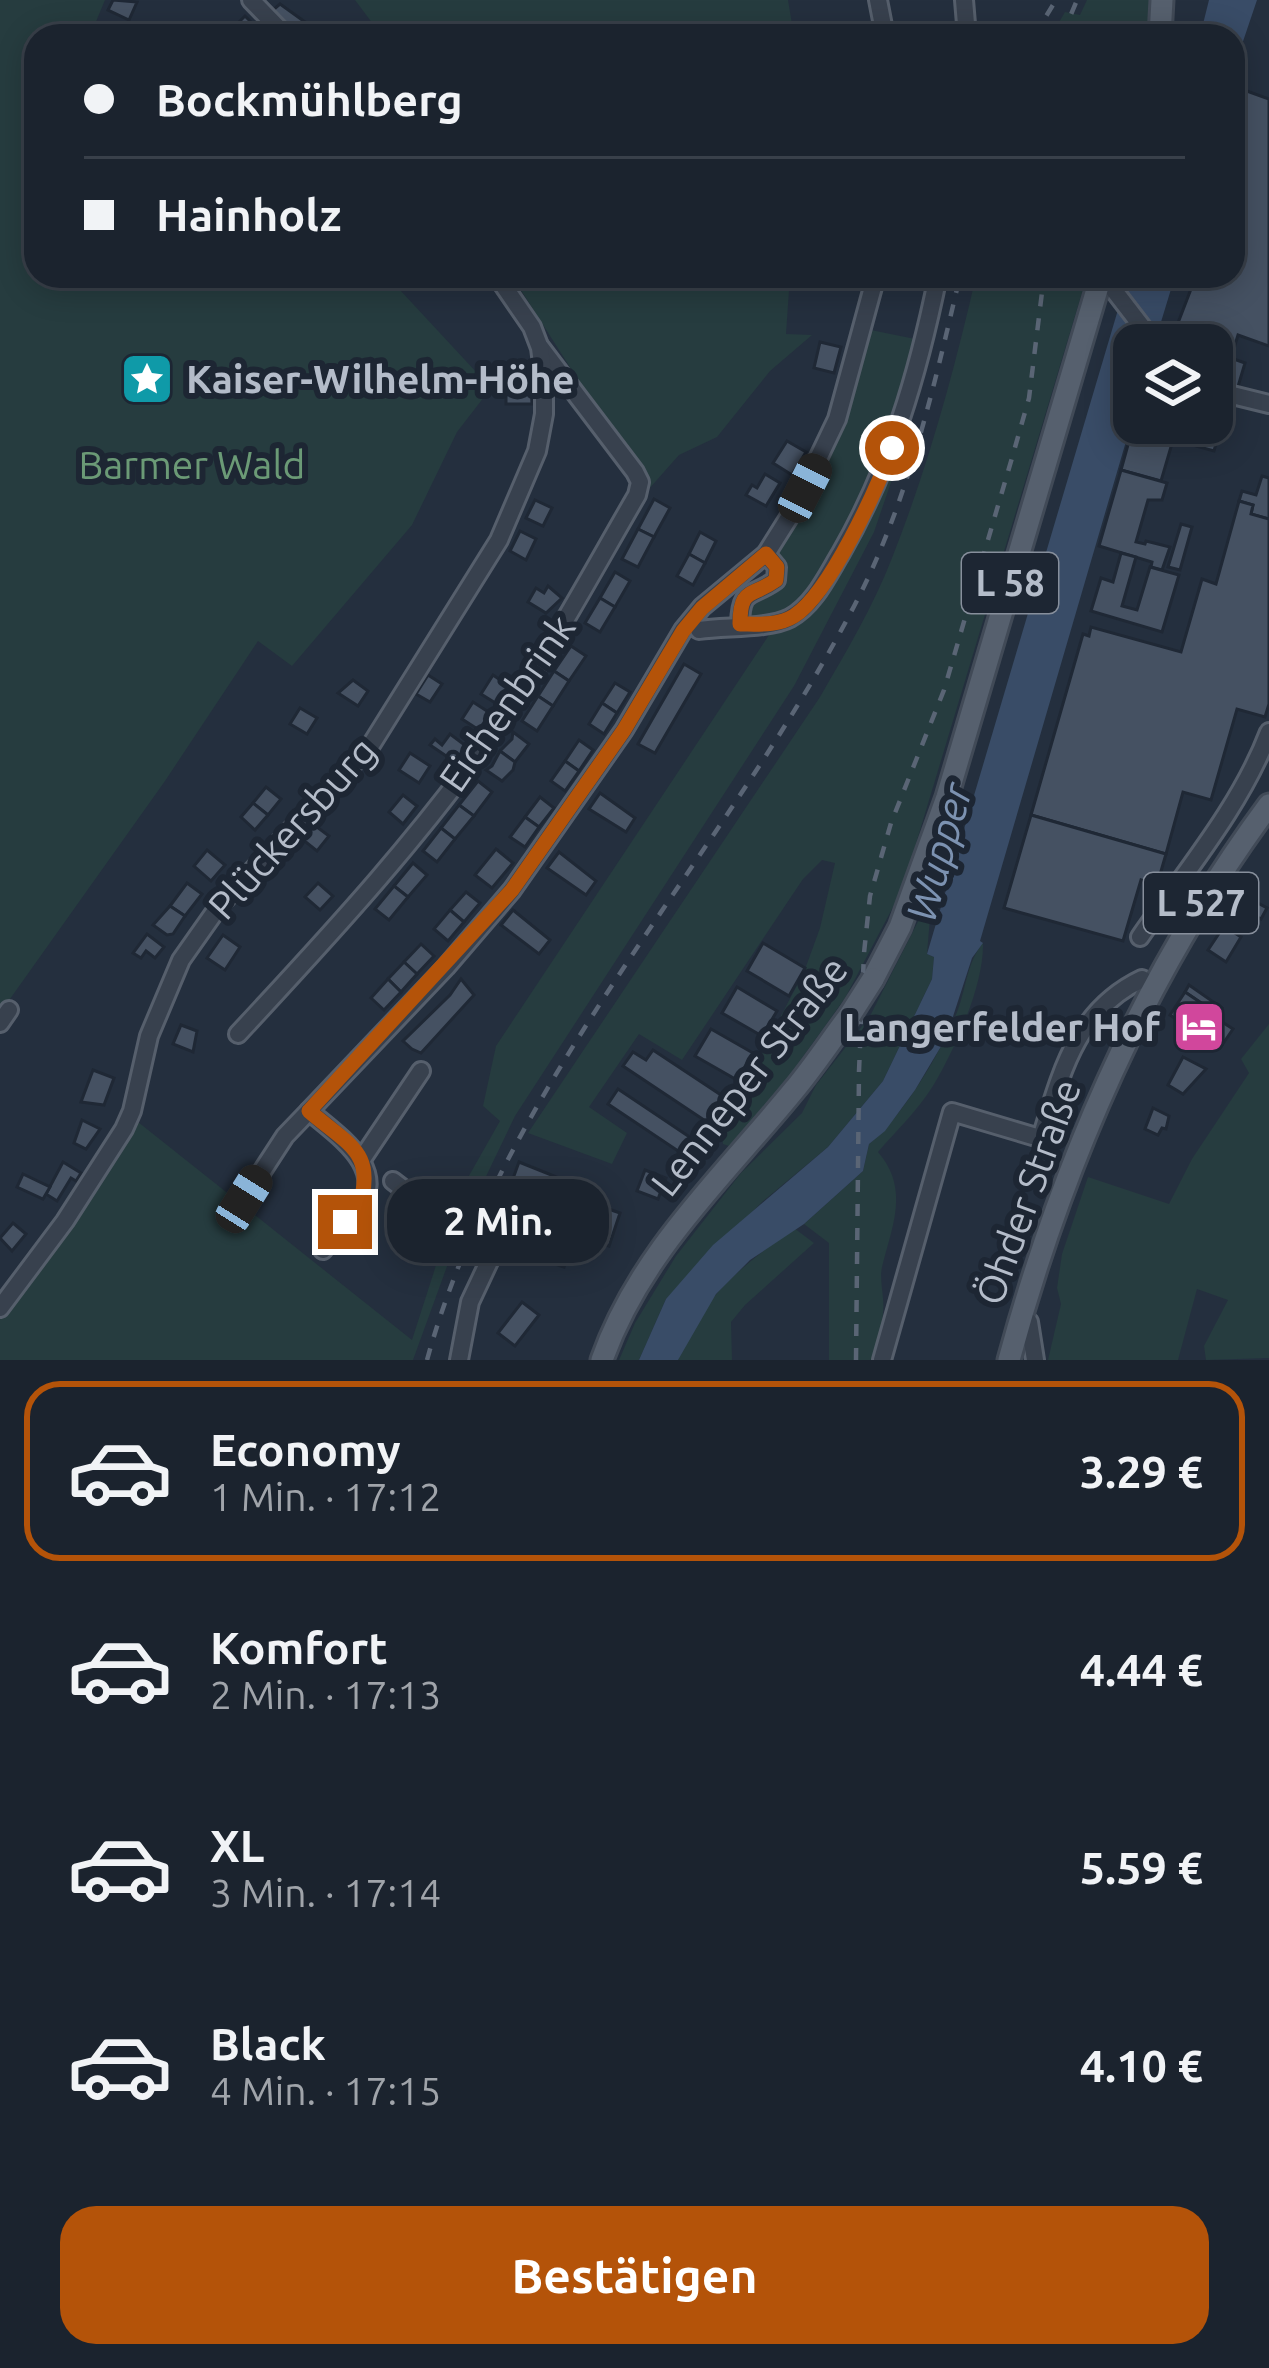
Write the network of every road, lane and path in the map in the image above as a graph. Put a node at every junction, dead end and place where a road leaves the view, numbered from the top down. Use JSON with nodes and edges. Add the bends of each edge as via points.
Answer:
{"nodes":[{"id":1,"x":251,"y":0,"type":"edge"},
{"id":2,"x":274,"y":24,"type":"edge"},
{"id":3,"x":506,"y":288,"type":"edge"},
{"id":4,"x":873,"y":288,"type":"edge"},
{"id":5,"x":935,"y":288,"type":"edge"},
{"id":6,"x":1104,"y":288,"type":"edge"},
{"id":7,"x":1112,"y":288,"type":"edge"},
{"id":8,"x":1140,"y":324,"type":"edge"},
{"id":9,"x":540,"y":348,"type":"junction"},
{"id":10,"x":1233,"y":395,"type":"edge"},
{"id":11,"x":1269,"y":404,"type":"edge"},
{"id":12,"x":766,"y":554,"type":"junction"},
{"id":13,"x":740,"y":624,"type":"junction"},
{"id":14,"x":700,"y":630,"type":"dead end"},
{"id":15,"x":1269,"y":732,"type":"edge"},
{"id":16,"x":1269,"y":805,"type":"edge"},
{"id":17,"x":1140,"y":937,"type":"dead end"},
{"id":18,"x":1156,"y":987,"type":"junction"},
{"id":19,"x":238,"y":1034,"type":"dead end"},
{"id":20,"x":422,"y":1071,"type":"dead end"},
{"id":21,"x":309,"y":1111,"type":"junction"},
{"id":22,"x":362,"y":1159,"type":"junction"},
{"id":23,"x":393,"y":1181,"type":"dead end"},
{"id":24,"x":244,"y":1199,"type":"dead end"},
{"id":25,"x":323,"y":1250,"type":"dead end"},
{"id":26,"x":0,"y":1308,"type":"edge"},
{"id":27,"x":1021,"y":1318,"type":"junction"},
{"id":28,"x":459,"y":1360,"type":"edge"},
{"id":29,"x":602,"y":1360,"type":"edge"},
{"id":30,"x":882,"y":1360,"type":"edge"},
{"id":31,"x":1009,"y":1360,"type":"edge"},
{"id":32,"x":1035,"y":1360,"type":"edge"}],
"edges":[{"from":1,"to":2,"type":"street"},
{"from":3,"to":9,"type":"street","name":"Plückersburg"},
{"from":4,"to":12,"type":"street","via":[[837,419]]},
{"from":5,"to":13,"type":"street","via":[[903,419],[844,547],[796,615]]},
{"from":6,"to":29,"type":"main road","name":"Lenneper Straße","number":"L 58","bridge":true,"via":[[900,927],[850,1015],[674,1232],[627,1302]]},
{"from":7,"to":8,"type":"street"},
{"from":9,"to":19,"type":"street","name":"Eichenbrink","via":[[635,472],[637,495],[502,720],[397,855]]},
{"from":9,"to":26,"type":"street","name":"Plückersburg","via":[[537,451],[499,540],[371,745],[218,905],[181,959],[142,1056],[124,1130]]},
{"from":10,"to":11,"type":"street"},
{"from":12,"to":13,"type":"street","via":[[776,580],[744,596]]},
{"from":12,"to":21,"type":"street","via":[[683,631],[512,890]]},
{"from":13,"to":14,"type":"street"},
{"from":15,"to":17,"type":"street"},
{"from":16,"to":18,"type":"main road","name":"Öhder Straße","number":"L 527","via":[[1213,881]]},
{"from":18,"to":27,"type":"main road","name":"Öhder Straße","number":"L 527","via":[[1105,1082]]},
{"from":18,"to":30,"type":"street","via":[[1142,979],[1097,1012],[1062,1069],[1042,1135],[952,1112]]},
{"from":20,"to":22,"type":"street"},
{"from":21,"to":22,"type":"street"},
{"from":21,"to":24,"type":"street"},
{"from":22,"to":25,"type":"street","via":[[358,1212]]},
{"from":23,"to":28,"type":"street","via":[[440,1217],[490,1233],[494,1251],[470,1302]]},
{"from":27,"to":31,"type":"main road","name":"Öhder Straße","number":"L 527"},
{"from":27,"to":32,"type":"street","via":[[1034,1334]]}]}
